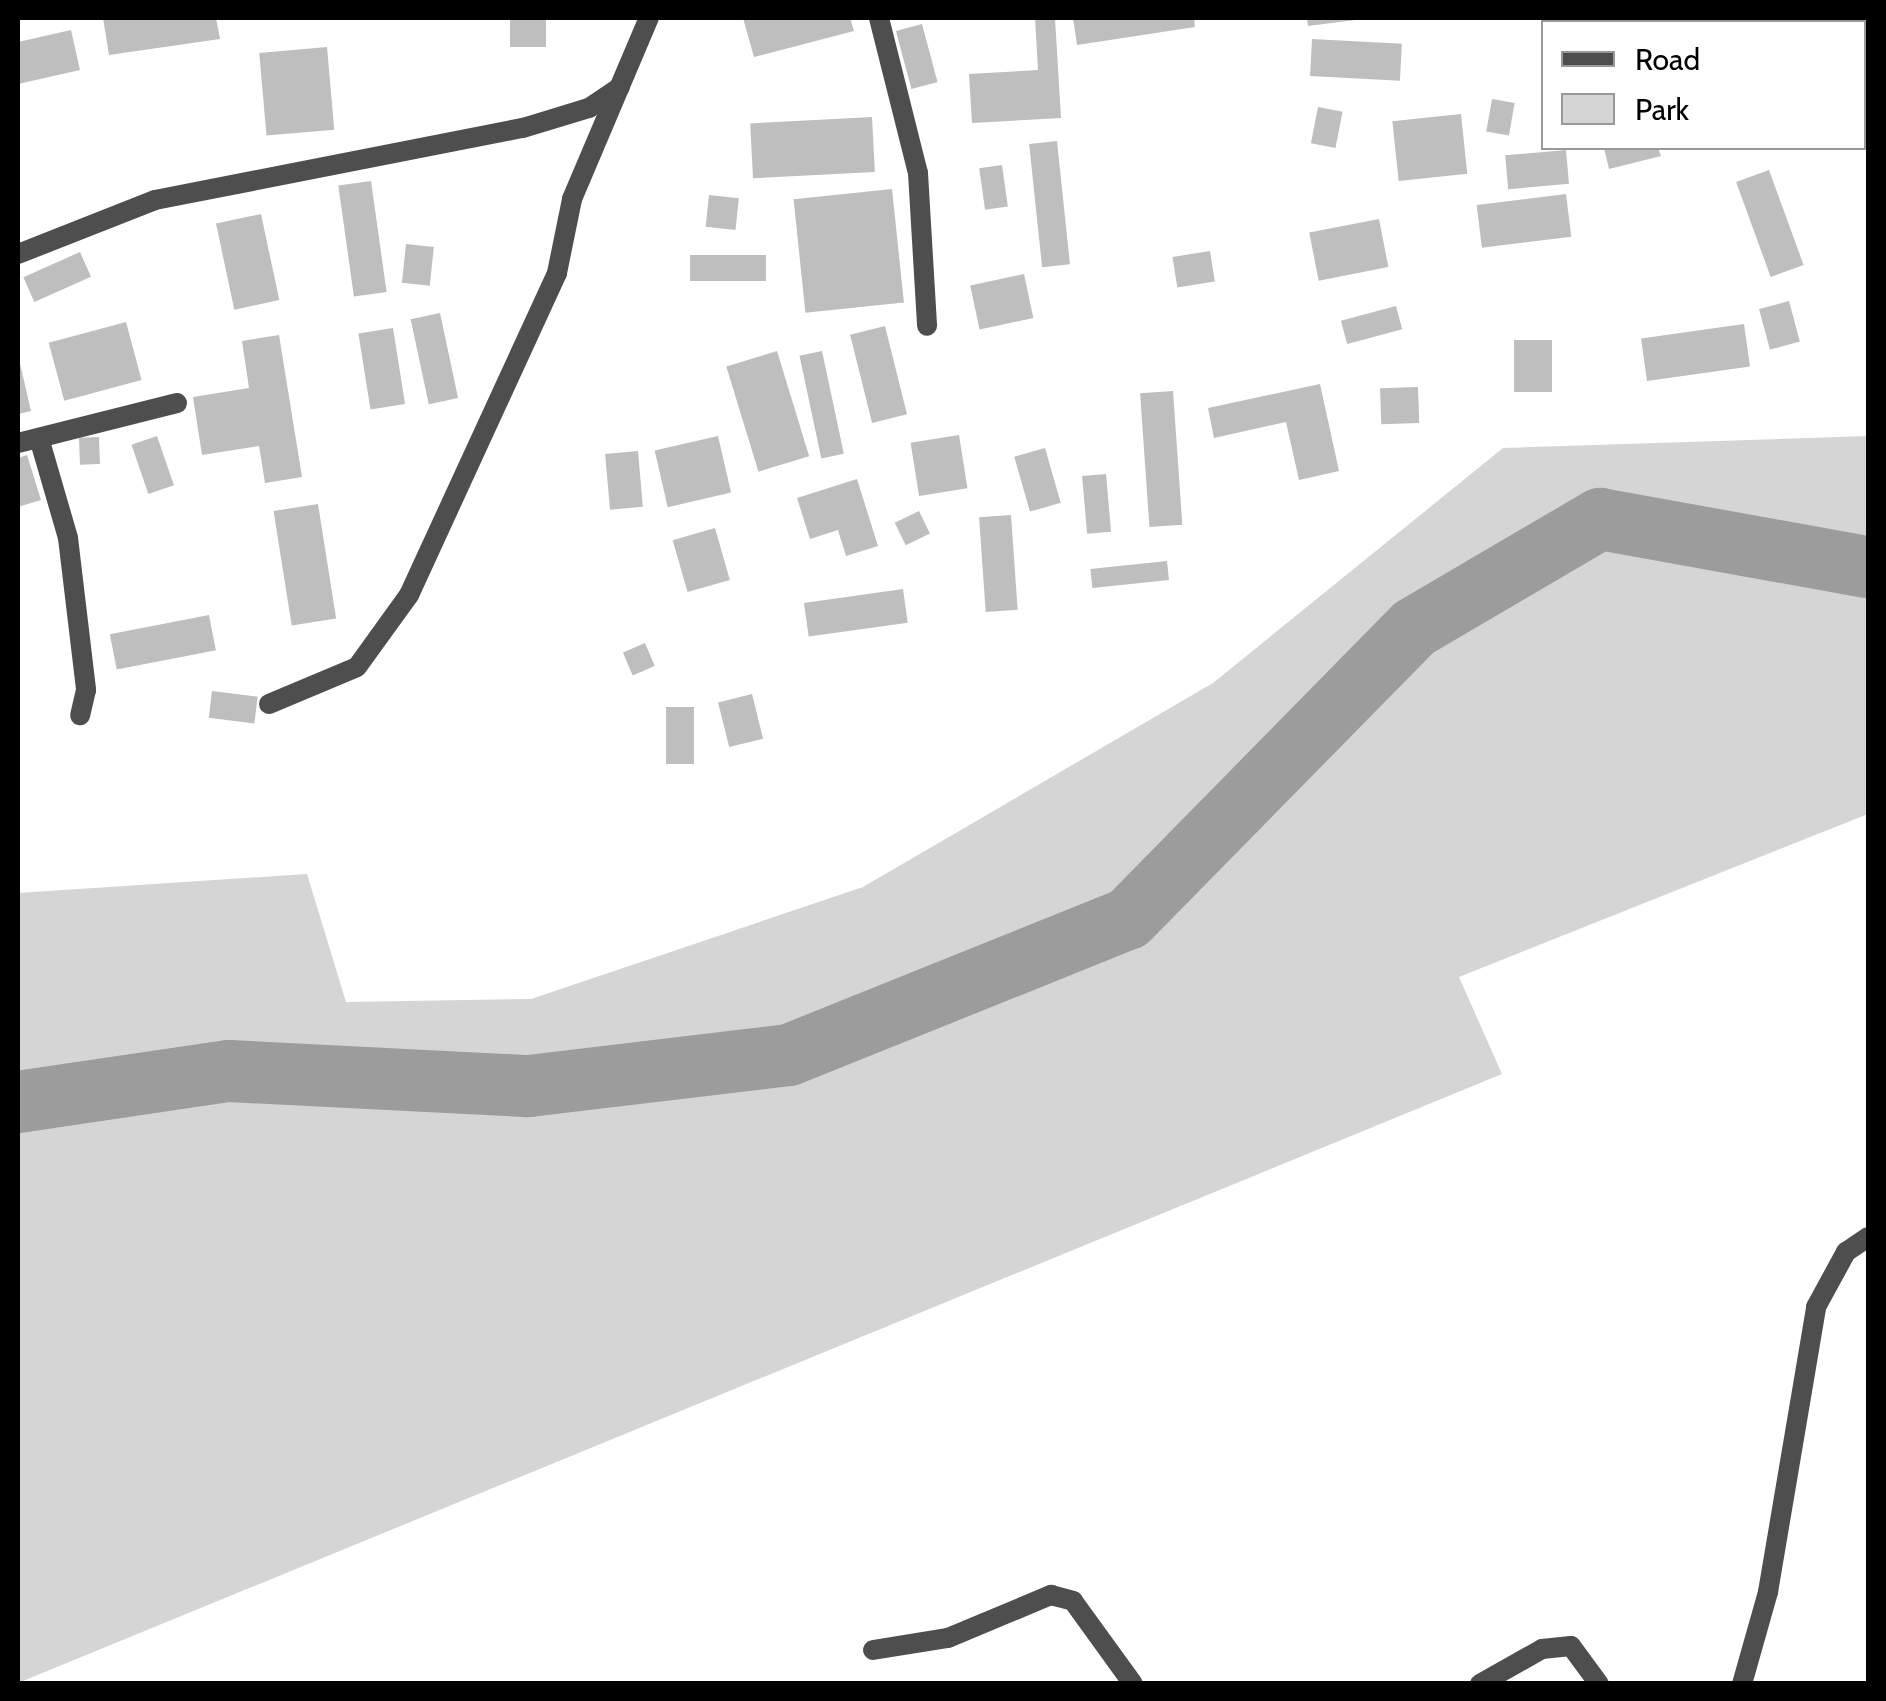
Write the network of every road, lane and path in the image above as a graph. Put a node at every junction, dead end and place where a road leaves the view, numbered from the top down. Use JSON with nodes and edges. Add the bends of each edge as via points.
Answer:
{"nodes":[{"id":1,"x":649,"y":18,"type":"edge"},
{"id":2,"x":879,"y":18,"type":"edge"},
{"id":3,"x":621,"y":86,"type":"junction"},
{"id":4,"x":18,"y":254,"type":"edge"},
{"id":5,"x":927,"y":326,"type":"dead end"},
{"id":6,"x":177,"y":403,"type":"dead end"},
{"id":7,"x":39,"y":438,"type":"junction"},
{"id":8,"x":18,"y":443,"type":"edge"},
{"id":9,"x":269,"y":704,"type":"dead end"},
{"id":10,"x":80,"y":715,"type":"dead end"},
{"id":11,"x":1868,"y":1237,"type":"edge"},
{"id":12,"x":873,"y":1650,"type":"dead end"},
{"id":13,"x":1133,"y":1684,"type":"edge"},
{"id":14,"x":1480,"y":1684,"type":"edge"},
{"id":15,"x":1599,"y":1684,"type":"edge"},
{"id":16,"x":1742,"y":1684,"type":"edge"}],
"edges":[{"from":1,"to":3,"type":"street"},
{"from":2,"to":5,"type":"street","via":[[918,173]]},
{"from":3,"to":4,"type":"street","via":[[589,108],[524,128],[156,200]]},
{"from":3,"to":9,"type":"street","via":[[572,199],[557,272],[409,596],[357,667]]},
{"from":6,"to":7,"type":"street"},
{"from":7,"to":8,"type":"street"},
{"from":7,"to":10,"type":"street","via":[[68,538],[86,690]]},
{"from":11,"to":16,"type":"street","via":[[1846,1252],[1816,1307],[1768,1592]]},
{"from":12,"to":13,"type":"street","via":[[948,1638],[1051,1595],[1073,1601]]},
{"from":14,"to":15,"type":"street","via":[[1542,1649],[1571,1646]]}]}
